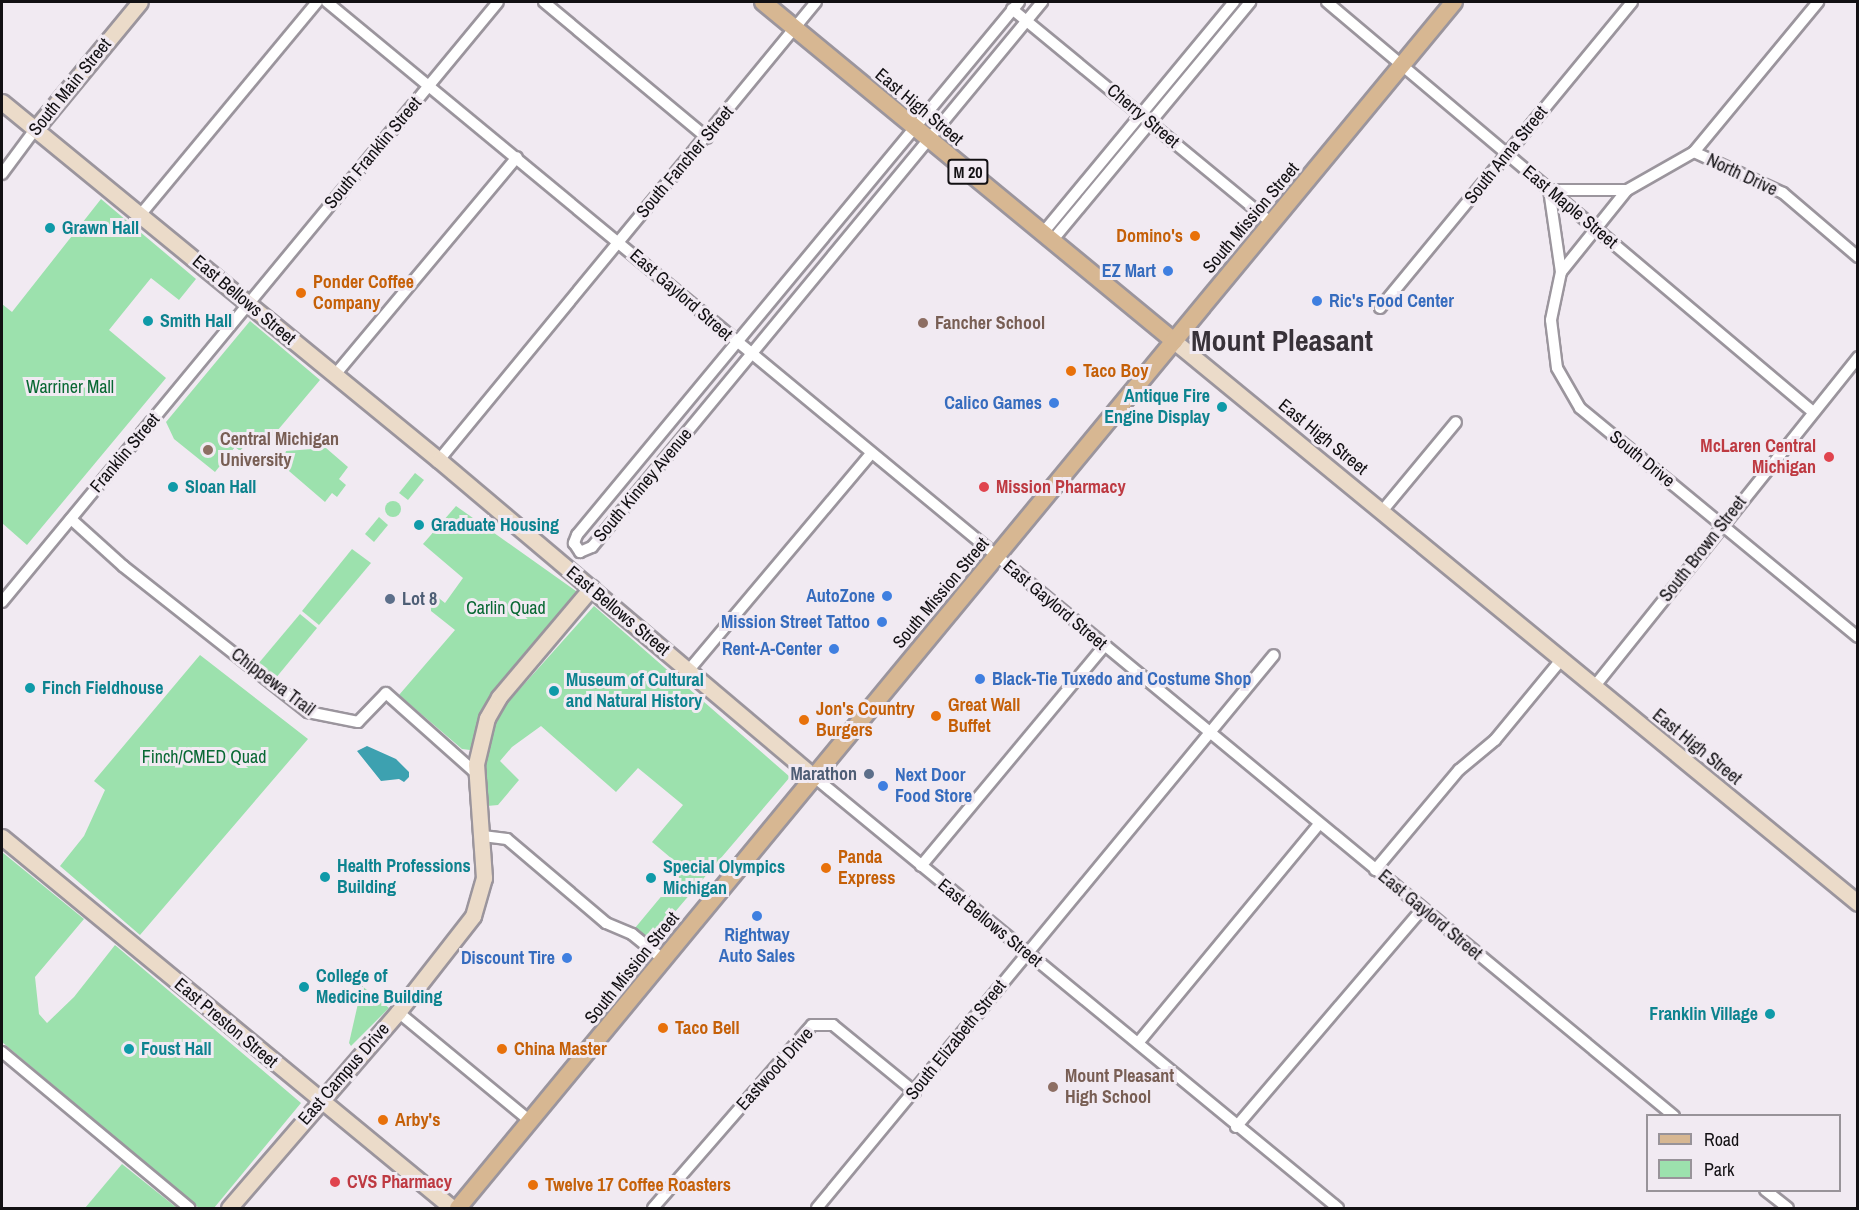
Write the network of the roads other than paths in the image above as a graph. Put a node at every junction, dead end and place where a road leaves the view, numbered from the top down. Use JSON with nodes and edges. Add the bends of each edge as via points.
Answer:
{"nodes":[{"id":1,"x":140,"y":2,"type":"edge"},
{"id":2,"x":316,"y":2,"type":"edge"},
{"id":3,"x":327,"y":2,"type":"edge"},
{"id":4,"x":498,"y":2,"type":"edge"},
{"id":5,"x":544,"y":2,"type":"edge"},
{"id":6,"x":764,"y":2,"type":"edge"},
{"id":7,"x":816,"y":2,"type":"edge"},
{"id":8,"x":1042,"y":2,"type":"edge"},
{"id":9,"x":1234,"y":2,"type":"edge"},
{"id":10,"x":1250,"y":2,"type":"edge"},
{"id":11,"x":1327,"y":2,"type":"edge"},
{"id":12,"x":1454,"y":2,"type":"edge"},
{"id":13,"x":1632,"y":2,"type":"edge"},
{"id":14,"x":1818,"y":2,"type":"edge"},
{"id":15,"x":1015,"y":5,"type":"edge"},
{"id":16,"x":1026,"y":20,"type":"junction"},
{"id":17,"x":795,"y":28,"type":"junction"},
{"id":18,"x":1403,"y":65,"type":"junction"},
{"id":19,"x":428,"y":87,"type":"junction"},
{"id":20,"x":2,"y":102,"type":"edge"},
{"id":21,"x":1140,"y":114,"type":"junction"},
{"id":22,"x":1150,"y":122,"type":"junction"},
{"id":23,"x":36,"y":128,"type":"junction"},
{"id":24,"x":914,"y":129,"type":"junction"},
{"id":25,"x":707,"y":138,"type":"junction"},
{"id":26,"x":928,"y":140,"type":"junction"},
{"id":27,"x":1694,"y":152,"type":"junction"},
{"id":28,"x":1508,"y":154,"type":"junction"},
{"id":29,"x":517,"y":157,"type":"junction"},
{"id":30,"x":2,"y":174,"type":"edge"},
{"id":31,"x":1549,"y":190,"type":"junction"},
{"id":32,"x":1627,"y":190,"type":"junction"},
{"id":33,"x":141,"y":214,"type":"junction"},
{"id":34,"x":1273,"y":224,"type":"junction"},
{"id":35,"x":1595,"y":228,"type":"junction"},
{"id":36,"x":1046,"y":238,"type":"junction"},
{"id":37,"x":618,"y":241,"type":"junction"},
{"id":38,"x":1857,"y":257,"type":"edge"},
{"id":39,"x":1561,"y":272,"type":"junction"},
{"id":40,"x":248,"y":304,"type":"junction"},
{"id":41,"x":1380,"y":308,"type":"dead end"},
{"id":42,"x":1174,"y":341,"type":"junction"},
{"id":43,"x":738,"y":343,"type":"junction"},
{"id":44,"x":751,"y":355,"type":"junction"},
{"id":45,"x":1857,"y":357,"type":"edge"},
{"id":46,"x":334,"y":376,"type":"junction"},
{"id":47,"x":1813,"y":412,"type":"junction"},
{"id":48,"x":1456,"y":422,"type":"dead end"},
{"id":49,"x":871,"y":454,"type":"junction"},
{"id":50,"x":439,"y":460,"type":"junction"},
{"id":51,"x":1383,"y":510,"type":"junction"},
{"id":52,"x":71,"y":519,"type":"junction"},
{"id":53,"x":1722,"y":524,"type":"junction"},
{"id":54,"x":997,"y":557,"type":"junction"},
{"id":55,"x":591,"y":588,"type":"junction"},
{"id":56,"x":2,"y":602,"type":"edge"},
{"id":57,"x":1857,"y":637,"type":"edge"},
{"id":58,"x":1104,"y":646,"type":"junction"},
{"id":59,"x":1275,"y":655,"type":"dead end"},
{"id":60,"x":1562,"y":660,"type":"junction"},
{"id":61,"x":688,"y":670,"type":"junction"},
{"id":62,"x":1594,"y":687,"type":"junction"},
{"id":63,"x":1210,"y":733,"type":"junction"},
{"id":64,"x":477,"y":774,"type":"junction"},
{"id":65,"x":813,"y":776,"type":"junction"},
{"id":66,"x":1319,"y":824,"type":"junction"},
{"id":67,"x":483,"y":836,"type":"junction"},
{"id":68,"x":2,"y":837,"type":"edge"},
{"id":69,"x":921,"y":866,"type":"junction"},
{"id":70,"x":1375,"y":870,"type":"junction"},
{"id":71,"x":1857,"y":903,"type":"edge"},
{"id":72,"x":1422,"y":909,"type":"junction"},
{"id":73,"x":1027,"y":953,"type":"junction"},
{"id":74,"x":664,"y":960,"type":"junction"},
{"id":75,"x":398,"y":1012,"type":"junction"},
{"id":76,"x":1138,"y":1043,"type":"junction"},
{"id":77,"x":2,"y":1052,"type":"edge"},
{"id":78,"x":915,"y":1092,"type":"junction"},
{"id":79,"x":322,"y":1101,"type":"junction"},
{"id":80,"x":1672,"y":1114,"type":"edge"},
{"id":81,"x":530,"y":1121,"type":"junction"},
{"id":82,"x":1236,"y":1127,"type":"junction"},
{"id":83,"x":1767,"y":1192,"type":"edge"},
{"id":84,"x":189,"y":1209,"type":"edge"},
{"id":85,"x":229,"y":1209,"type":"edge"},
{"id":86,"x":452,"y":1209,"type":"edge"},
{"id":87,"x":458,"y":1209,"type":"edge"},
{"id":88,"x":653,"y":1209,"type":"edge"},
{"id":89,"x":817,"y":1209,"type":"edge"},
{"id":90,"x":1338,"y":1209,"type":"edge"},
{"id":91,"x":1788,"y":1209,"type":"edge"}],
"edges":[{"from":1,"to":23,"type":"street","name":"South Main Street"},
{"from":2,"to":33,"type":"street"},
{"from":3,"to":19,"type":"street","name":"East Gaylord Street"},
{"from":4,"to":19,"type":"street","name":"South Franklin Street"},
{"from":5,"to":25,"type":"street"},
{"from":6,"to":17,"type":"main road","name":"East High Street","number":"M 20"},
{"from":7,"to":17,"type":"street","name":"South Fancher Street"},
{"from":8,"to":16,"type":"street","name":"South Kinney Avenue"},
{"from":9,"to":21,"type":"street"},
{"from":10,"to":22,"type":"street"},
{"from":11,"to":18,"type":"street","name":"East Maple Street"},
{"from":12,"to":18,"type":"main road","name":"South Mission Street"},
{"from":13,"to":28,"type":"street","name":"South Anna Street"},
{"from":14,"to":27,"type":"street"},
{"from":15,"to":16,"type":"street","name":"Cherry Street"},
{"from":15,"to":24,"type":"street","name":"South Kinney Avenue"},
{"from":16,"to":21,"type":"street","name":"Cherry Street"},
{"from":16,"to":26,"type":"street","name":"South Kinney Avenue"},
{"from":17,"to":24,"type":"main road","name":"East High Street","number":"M 20"},
{"from":17,"to":25,"type":"street","name":"South Fancher Street"},
{"from":18,"to":28,"type":"street","name":"East Maple Street"},
{"from":18,"to":34,"type":"main road","name":"South Mission Street"},
{"from":19,"to":29,"type":"street","name":"East Gaylord Street"},
{"from":19,"to":40,"type":"street","name":"South Franklin Street"},
{"from":20,"to":23,"type":"street","name":"East Bellows Street"},
{"from":21,"to":22,"type":"street","name":"Cherry Street"},
{"from":21,"to":36,"type":"street"},
{"from":22,"to":34,"type":"street","name":"Cherry Street"},
{"from":22,"to":36,"type":"street"},
{"from":23,"to":30,"type":"street","name":"South Main Street"},
{"from":23,"to":33,"type":"street","name":"East Bellows Street"},
{"from":24,"to":26,"type":"main road","name":"East High Street","number":"M 20"},
{"from":24,"to":43,"type":"street","name":"South Kinney Avenue"},
{"from":25,"to":37,"type":"street","name":"South Fancher Street"},
{"from":26,"to":36,"type":"main road","name":"East High Street","number":"M 20"},
{"from":26,"to":44,"type":"street","name":"South Kinney Avenue"},
{"from":27,"to":32,"type":"street","name":"North Drive"},
{"from":27,"to":38,"type":"street","name":"North Drive","via":[[1783,193]]},
{"from":28,"to":31,"type":"street","name":"East Maple Street"},
{"from":28,"to":41,"type":"street","name":"South Anna Street"},
{"from":29,"to":37,"type":"street","name":"East Gaylord Street"},
{"from":29,"to":46,"type":"street"},
{"from":31,"to":32,"type":"street"},
{"from":31,"to":35,"type":"street","name":"East Maple Street"},
{"from":31,"to":39,"type":"street"},
{"from":32,"to":35,"type":"street","name":"North Drive"},
{"from":33,"to":40,"type":"street","name":"East Bellows Street"},
{"from":34,"to":42,"type":"main road","name":"South Mission Street"},
{"from":35,"to":39,"type":"street","name":"South Drive"},
{"from":35,"to":47,"type":"street","name":"East Maple Street"},
{"from":36,"to":42,"type":"main road","name":"East High Street","number":"M 20"},
{"from":37,"to":43,"type":"street","name":"East Gaylord Street"},
{"from":37,"to":50,"type":"street","name":"South Fancher Street"},
{"from":39,"to":53,"type":"street","name":"South Drive","via":[[1551,320],[1552,343],[1568,391],[1580,408]]},
{"from":40,"to":46,"type":"street","name":"East Bellows Street"},
{"from":40,"to":52,"type":"street","name":"Franklin Street"},
{"from":42,"to":51,"type":"street","name":"East High Street"},
{"from":42,"to":54,"type":"main road","name":"South Mission Street"},
{"from":43,"to":44,"type":"street","name":"East Gaylord Street"},
{"from":43,"to":44,"type":"street","name":"South Kinney Avenue","via":[[577,535],[573,543],[577,550],[584,553],[592,547]]},
{"from":44,"to":49,"type":"street","name":"East Gaylord Street"},
{"from":45,"to":47,"type":"street","name":"South Brown Street"},
{"from":46,"to":50,"type":"street","name":"East Bellows Street"},
{"from":47,"to":53,"type":"street","name":"South Brown Street"},
{"from":48,"to":51,"type":"street"},
{"from":49,"to":54,"type":"street","name":"East Gaylord Street"},
{"from":49,"to":61,"type":"street"},
{"from":50,"to":55,"type":"street","name":"East Bellows Street"},
{"from":51,"to":60,"type":"street","name":"East High Street"},
{"from":52,"to":56,"type":"street","name":"Franklin Street"},
{"from":52,"to":64,"type":"street","name":"Chippewa Trail","via":[[123,566],[308,712],[354,723],[386,693]]},
{"from":53,"to":57,"type":"street","name":"South Drive"},
{"from":53,"to":62,"type":"street","name":"South Brown Street"},
{"from":54,"to":58,"type":"street","name":"East Gaylord Street"},
{"from":54,"to":65,"type":"main road","name":"South Mission Street"},
{"from":55,"to":61,"type":"street","name":"East Bellows Street"},
{"from":55,"to":64,"type":"street","name":"East Campus Drive","via":[[495,703],[478,750]]},
{"from":58,"to":63,"type":"street","name":"East Gaylord Street"},
{"from":58,"to":69,"type":"street"},
{"from":59,"to":63,"type":"street","name":"South Elizabeth Street"},
{"from":60,"to":62,"type":"street","name":"East High Street"},
{"from":60,"to":70,"type":"street","via":[[1496,740],[1459,770]]},
{"from":61,"to":65,"type":"street","name":"East Bellows Street"},
{"from":62,"to":71,"type":"street","name":"East High Street"},
{"from":63,"to":66,"type":"street","name":"East Gaylord Street"},
{"from":63,"to":73,"type":"street","name":"South Elizabeth Street"},
{"from":64,"to":67,"type":"street","name":"East Campus Drive"},
{"from":65,"to":69,"type":"street","name":"East Bellows Street"},
{"from":65,"to":74,"type":"main road","name":"South Mission Street"},
{"from":66,"to":70,"type":"street","name":"East Gaylord Street"},
{"from":66,"to":76,"type":"street"},
{"from":67,"to":74,"type":"street","via":[[507,839],[606,923],[632,934]]},
{"from":67,"to":75,"type":"street","name":"East Campus Drive","via":[[484,878],[473,916]]},
{"from":68,"to":79,"type":"street","name":"East Preston Street"},
{"from":69,"to":73,"type":"street","name":"East Bellows Street"},
{"from":70,"to":72,"type":"street","name":"East Gaylord Street"},
{"from":72,"to":80,"type":"street","name":"East Gaylord Street"},
{"from":72,"to":82,"type":"street"},
{"from":73,"to":76,"type":"street","name":"East Bellows Street"},
{"from":73,"to":78,"type":"street","name":"South Elizabeth Street"},
{"from":74,"to":81,"type":"main road","name":"South Mission Street"},
{"from":75,"to":79,"type":"street","name":"East Campus Drive"},
{"from":75,"to":81,"type":"street"},
{"from":76,"to":82,"type":"street","name":"East Bellows Street"},
{"from":77,"to":84,"type":"street"},
{"from":78,"to":88,"type":"street","name":"Eastwood Drive","via":[[833,1024],[812,1025]]},
{"from":78,"to":89,"type":"street","name":"South Elizabeth Street"},
{"from":79,"to":85,"type":"street","name":"East Campus Drive"},
{"from":79,"to":86,"type":"street","name":"East Preston Street"},
{"from":81,"to":87,"type":"main road","name":"South Mission Street"},
{"from":82,"to":90,"type":"street","name":"East Bellows Street"},
{"from":83,"to":91,"type":"street"}]}
